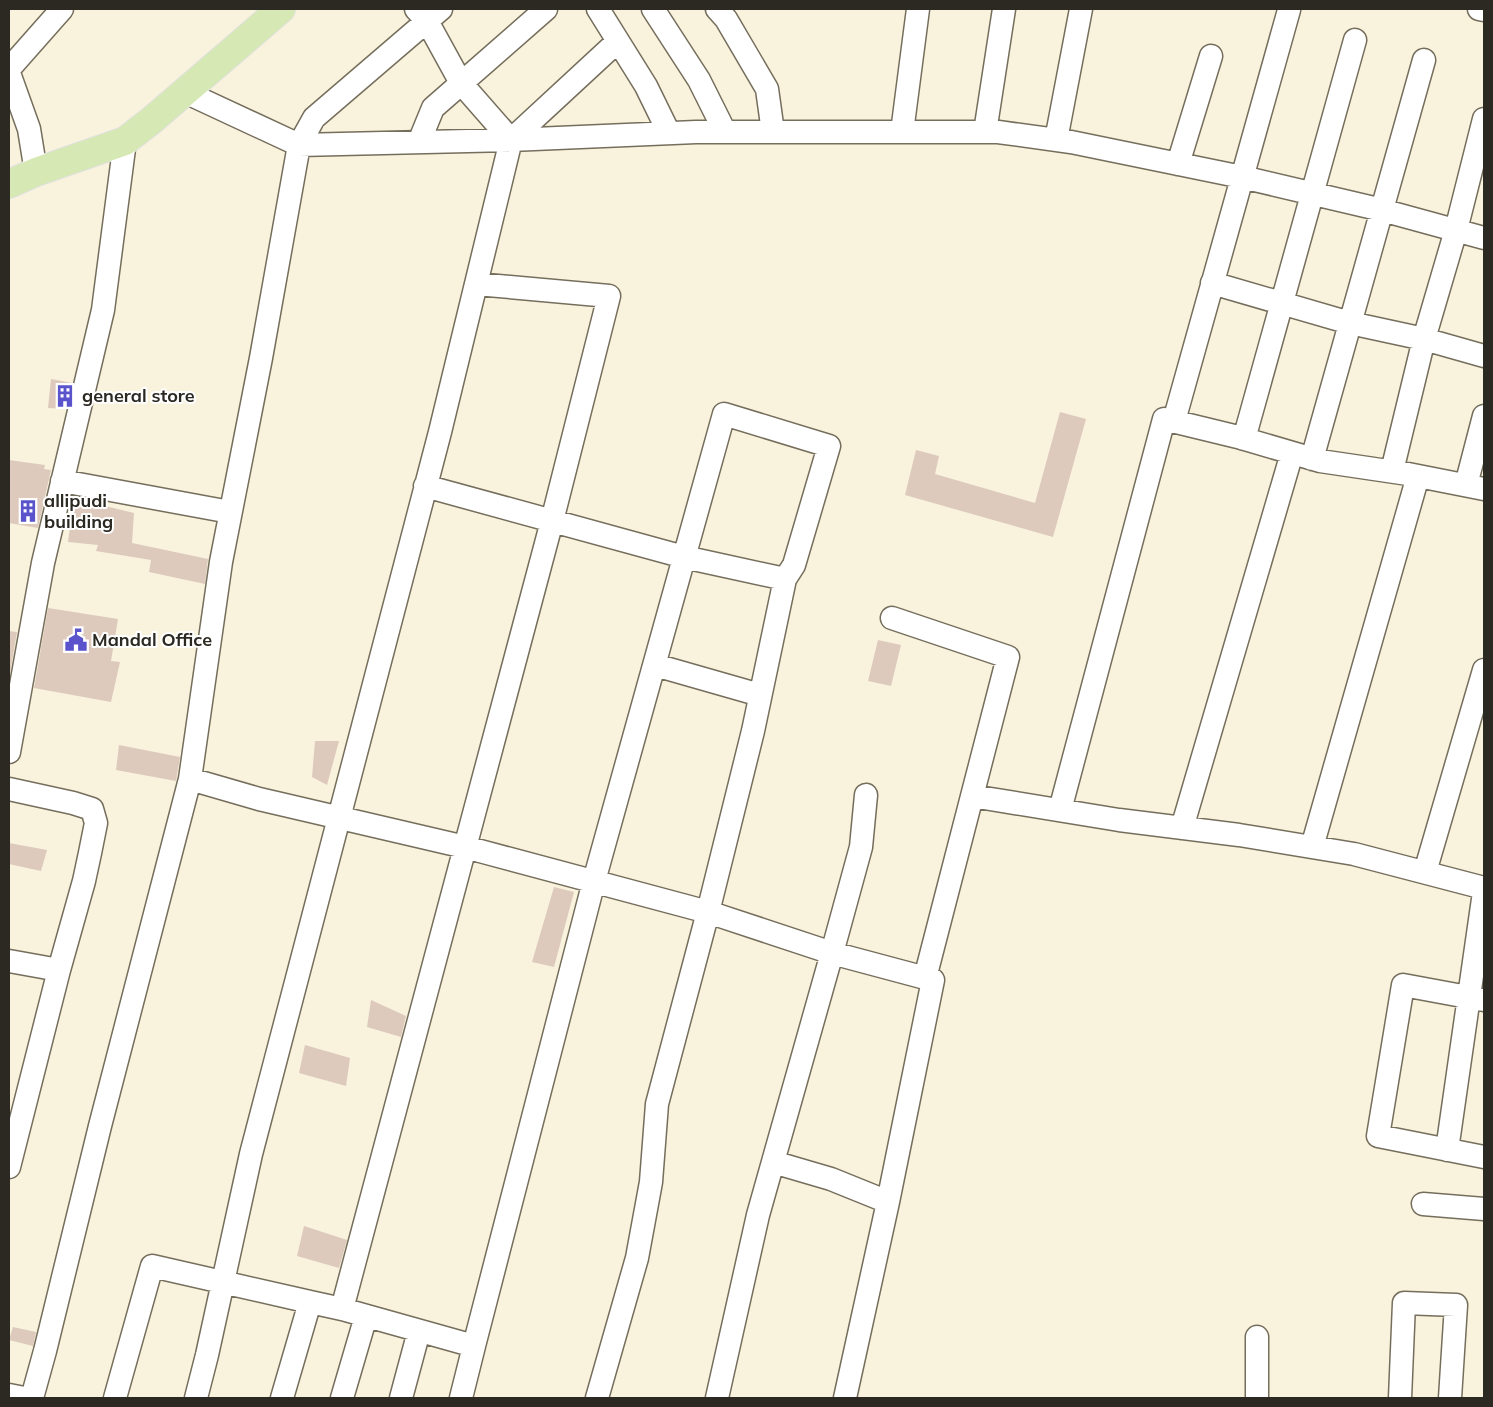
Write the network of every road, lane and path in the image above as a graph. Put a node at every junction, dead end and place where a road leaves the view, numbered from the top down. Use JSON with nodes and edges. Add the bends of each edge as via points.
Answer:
{"nodes":[{"id":1,"x":62,"y":9,"type":"edge"},
{"id":2,"x":281,"y":9,"type":"edge"},
{"id":3,"x":546,"y":9,"type":"edge"},
{"id":4,"x":598,"y":9,"type":"edge"},
{"id":5,"x":653,"y":9,"type":"edge"},
{"id":6,"x":717,"y":9,"type":"edge"},
{"id":7,"x":918,"y":9,"type":"edge"},
{"id":8,"x":1004,"y":9,"type":"edge"},
{"id":9,"x":1081,"y":9,"type":"edge"},
{"id":10,"x":1480,"y":9,"type":"edge"},
{"id":11,"x":1289,"y":10,"type":"edge"},
{"id":12,"x":1484,"y":10,"type":"edge"},
{"id":13,"x":428,"y":13,"type":"edge"},
{"id":14,"x":1355,"y":40,"type":"dead end"},
{"id":15,"x":618,"y":42,"type":"junction"},
{"id":16,"x":1211,"y":56,"type":"dead end"},
{"id":17,"x":1424,"y":60,"type":"dead end"},
{"id":18,"x":9,"y":71,"type":"edge"},
{"id":19,"x":461,"y":83,"type":"junction"},
{"id":20,"x":185,"y":92,"type":"junction"},
{"id":21,"x":1484,"y":119,"type":"edge"},
{"id":22,"x":19,"y":127,"type":"edge"},
{"id":23,"x":725,"y":132,"type":"junction"},
{"id":24,"x":773,"y":132,"type":"junction"},
{"id":25,"x":902,"y":132,"type":"junction"},
{"id":26,"x":985,"y":132,"type":"junction"},
{"id":27,"x":669,"y":133,"type":"junction"},
{"id":28,"x":511,"y":140,"type":"junction"},
{"id":29,"x":1056,"y":140,"type":"junction"},
{"id":30,"x":125,"y":141,"type":"junction"},
{"id":31,"x":420,"y":142,"type":"junction"},
{"id":32,"x":299,"y":145,"type":"junction"},
{"id":33,"x":1178,"y":164,"type":"junction"},
{"id":34,"x":36,"y":172,"type":"junction"},
{"id":35,"x":1242,"y":177,"type":"junction"},
{"id":36,"x":9,"y":184,"type":"edge"},
{"id":37,"x":1312,"y":194,"type":"junction"},
{"id":38,"x":1381,"y":210,"type":"junction"},
{"id":39,"x":1456,"y":230,"type":"junction"},
{"id":40,"x":1484,"y":238,"type":"edge"},
{"id":41,"x":1212,"y":283,"type":"junction"},
{"id":42,"x":476,"y":284,"type":"junction"},
{"id":43,"x":1282,"y":303,"type":"junction"},
{"id":44,"x":1350,"y":323,"type":"junction"},
{"id":45,"x":1424,"y":339,"type":"junction"},
{"id":46,"x":1484,"y":356,"type":"edge"},
{"id":47,"x":1484,"y":416,"type":"edge"},
{"id":48,"x":1174,"y":421,"type":"junction"},
{"id":49,"x":1244,"y":439,"type":"junction"},
{"id":50,"x":1302,"y":456,"type":"junction"},
{"id":51,"x":1392,"y":471,"type":"junction"},
{"id":52,"x":1418,"y":476,"type":"junction"},
{"id":53,"x":62,"y":481,"type":"junction"},
{"id":54,"x":425,"y":486,"type":"junction"},
{"id":55,"x":1475,"y":487,"type":"edge"},
{"id":56,"x":230,"y":512,"type":"junction"},
{"id":57,"x":552,"y":521,"type":"junction"},
{"id":58,"x":684,"y":557,"type":"junction"},
{"id":59,"x":785,"y":579,"type":"junction"},
{"id":60,"x":892,"y":618,"type":"dead end"},
{"id":61,"x":655,"y":665,"type":"junction"},
{"id":62,"x":1484,"y":670,"type":"edge"},
{"id":63,"x":760,"y":695,"type":"junction"},
{"id":64,"x":9,"y":752,"type":"edge"},
{"id":65,"x":190,"y":779,"type":"junction"},
{"id":66,"x":9,"y":789,"type":"edge"},
{"id":67,"x":866,"y":795,"type":"dead end"},
{"id":68,"x":972,"y":796,"type":"junction"},
{"id":69,"x":1060,"y":810,"type":"junction"},
{"id":70,"x":338,"y":818,"type":"junction"},
{"id":71,"x":1182,"y":828,"type":"junction"},
{"id":72,"x":1312,"y":847,"type":"junction"},
{"id":73,"x":465,"y":848,"type":"junction"},
{"id":74,"x":1425,"y":872,"type":"junction"},
{"id":75,"x":594,"y":881,"type":"junction"},
{"id":76,"x":1484,"y":888,"type":"edge"},
{"id":77,"x":1484,"y":892,"type":"edge"},
{"id":78,"x":708,"y":912,"type":"junction"},
{"id":79,"x":832,"y":953,"type":"junction"},
{"id":80,"x":9,"y":961,"type":"edge"},
{"id":81,"x":59,"y":970,"type":"junction"},
{"id":82,"x":925,"y":978,"type":"junction"},
{"id":83,"x":1477,"y":999,"type":"edge"},
{"id":84,"x":1447,"y":1150,"type":"junction"},
{"id":85,"x":1484,"y":1157,"type":"edge"},
{"id":86,"x":774,"y":1162,"type":"junction"},
{"id":87,"x":9,"y":1167,"type":"edge"},
{"id":88,"x":888,"y":1202,"type":"junction"},
{"id":89,"x":1422,"y":1204,"type":"dead end"},
{"id":90,"x":1484,"y":1209,"type":"edge"},
{"id":91,"x":223,"y":1284,"type":"junction"},
{"id":92,"x":310,"y":1302,"type":"junction"},
{"id":93,"x":342,"y":1309,"type":"junction"},
{"id":94,"x":366,"y":1316,"type":"junction"},
{"id":95,"x":419,"y":1331,"type":"junction"},
{"id":96,"x":1257,"y":1337,"type":"dead end"},
{"id":97,"x":474,"y":1346,"type":"junction"},
{"id":98,"x":9,"y":1394,"type":"edge"},
{"id":99,"x":24,"y":1398,"type":"edge"},
{"id":100,"x":32,"y":1398,"type":"edge"},
{"id":101,"x":115,"y":1398,"type":"edge"},
{"id":102,"x":196,"y":1398,"type":"edge"},
{"id":103,"x":282,"y":1398,"type":"edge"},
{"id":104,"x":342,"y":1398,"type":"edge"},
{"id":105,"x":401,"y":1398,"type":"edge"},
{"id":106,"x":460,"y":1398,"type":"edge"},
{"id":107,"x":597,"y":1398,"type":"edge"},
{"id":108,"x":718,"y":1398,"type":"edge"},
{"id":109,"x":844,"y":1398,"type":"edge"},
{"id":110,"x":1257,"y":1398,"type":"edge"},
{"id":111,"x":1400,"y":1398,"type":"edge"},
{"id":112,"x":1450,"y":1398,"type":"edge"}],
"edges":[{"from":1,"to":18,"type":"street"},
{"from":2,"to":20,"type":"main road"},
{"from":3,"to":19,"type":"street"},
{"from":4,"to":15,"type":"street"},
{"from":5,"to":23,"type":"street","via":[[699,80]]},
{"from":6,"to":24,"type":"street","via":[[767,89]]},
{"from":7,"to":25,"type":"street"},
{"from":8,"to":26,"type":"street"},
{"from":9,"to":29,"type":"street"},
{"from":10,"to":12,"type":"street"},
{"from":11,"to":35,"type":"street"},
{"from":13,"to":19,"type":"street"},
{"from":13,"to":32,"type":"street","via":[[314,118]]},
{"from":14,"to":37,"type":"street"},
{"from":15,"to":27,"type":"street","via":[[646,86]]},
{"from":15,"to":28,"type":"street"},
{"from":16,"to":33,"type":"street"},
{"from":17,"to":38,"type":"street"},
{"from":18,"to":22,"type":"street"},
{"from":19,"to":28,"type":"street"},
{"from":19,"to":31,"type":"street","via":[[433,108]]},
{"from":20,"to":30,"type":"main road"},
{"from":20,"to":32,"type":"street"},
{"from":21,"to":39,"type":"street"},
{"from":22,"to":34,"type":"street"},
{"from":23,"to":24,"type":"street"},
{"from":23,"to":27,"type":"street"},
{"from":24,"to":25,"type":"street"},
{"from":25,"to":26,"type":"street"},
{"from":26,"to":29,"type":"street"},
{"from":27,"to":28,"type":"street"},
{"from":28,"to":31,"type":"street"},
{"from":28,"to":42,"type":"street"},
{"from":29,"to":33,"type":"street"},
{"from":30,"to":34,"type":"main road"},
{"from":30,"to":53,"type":"street","via":[[103,310]]},
{"from":31,"to":32,"type":"street"},
{"from":32,"to":56,"type":"street","via":[[262,358]]},
{"from":33,"to":35,"type":"street"},
{"from":34,"to":36,"type":"main road"},
{"from":35,"to":37,"type":"street"},
{"from":35,"to":41,"type":"street"},
{"from":37,"to":38,"type":"street"},
{"from":37,"to":43,"type":"street"},
{"from":38,"to":39,"type":"street"},
{"from":38,"to":44,"type":"street"},
{"from":39,"to":40,"type":"street"},
{"from":39,"to":45,"type":"street"},
{"from":41,"to":43,"type":"street"},
{"from":41,"to":48,"type":"street"},
{"from":42,"to":54,"type":"street"},
{"from":42,"to":57,"type":"street","via":[[609,296]]},
{"from":43,"to":44,"type":"street"},
{"from":43,"to":49,"type":"street"},
{"from":44,"to":45,"type":"street"},
{"from":44,"to":50,"type":"street"},
{"from":45,"to":46,"type":"street"},
{"from":45,"to":51,"type":"street"},
{"from":47,"to":55,"type":"street"},
{"from":48,"to":49,"type":"street"},
{"from":48,"to":69,"type":"street","via":[[1164,419]]},
{"from":49,"to":50,"type":"street"},
{"from":50,"to":51,"type":"street"},
{"from":50,"to":71,"type":"street"},
{"from":51,"to":52,"type":"street"},
{"from":52,"to":55,"type":"street"},
{"from":52,"to":72,"type":"street"},
{"from":53,"to":56,"type":"street"},
{"from":53,"to":64,"type":"street","via":[[35,603]]},
{"from":54,"to":57,"type":"street"},
{"from":54,"to":70,"type":"street"},
{"from":56,"to":65,"type":"street"},
{"from":57,"to":58,"type":"street"},
{"from":57,"to":73,"type":"street"},
{"from":58,"to":59,"type":"street"},
{"from":58,"to":59,"type":"street","via":[[724,414],[829,446],[794,565]]},
{"from":58,"to":61,"type":"street"},
{"from":59,"to":63,"type":"street"},
{"from":60,"to":68,"type":"street","via":[[1008,657]]},
{"from":61,"to":63,"type":"street"},
{"from":61,"to":75,"type":"street"},
{"from":62,"to":74,"type":"street"},
{"from":63,"to":78,"type":"street"},
{"from":65,"to":70,"type":"street"},
{"from":65,"to":100,"type":"street"},
{"from":66,"to":81,"type":"street","via":[[92,809],[96,823],[84,881]]},
{"from":67,"to":79,"type":"street","via":[[861,846]]},
{"from":68,"to":69,"type":"street"},
{"from":68,"to":82,"type":"street"},
{"from":69,"to":71,"type":"street"},
{"from":70,"to":73,"type":"street"},
{"from":70,"to":91,"type":"street","via":[[251,1154]]},
{"from":71,"to":72,"type":"street"},
{"from":72,"to":74,"type":"street"},
{"from":73,"to":75,"type":"street"},
{"from":73,"to":93,"type":"street"},
{"from":74,"to":76,"type":"street"},
{"from":75,"to":78,"type":"street"},
{"from":75,"to":97,"type":"street"},
{"from":77,"to":83,"type":"street"},
{"from":78,"to":79,"type":"street"},
{"from":78,"to":107,"type":"street","via":[[657,1104],[651,1182],[637,1258]]},
{"from":79,"to":82,"type":"street"},
{"from":79,"to":86,"type":"street"},
{"from":80,"to":81,"type":"street"},
{"from":81,"to":87,"type":"street"},
{"from":82,"to":88,"type":"street","via":[[933,980]]},
{"from":83,"to":84,"type":"street"},
{"from":83,"to":84,"type":"street","via":[[1403,985],[1378,1136]]},
{"from":84,"to":85,"type":"street"},
{"from":86,"to":88,"type":"street","via":[[831,1179]]},
{"from":86,"to":108,"type":"street","via":[[758,1216]]},
{"from":88,"to":109,"type":"street"},
{"from":89,"to":90,"type":"street"},
{"from":91,"to":92,"type":"street"},
{"from":91,"to":101,"type":"street","via":[[152,1266]]},
{"from":91,"to":102,"type":"street"},
{"from":92,"to":93,"type":"street"},
{"from":92,"to":103,"type":"street"},
{"from":93,"to":94,"type":"street"},
{"from":94,"to":95,"type":"street"},
{"from":94,"to":104,"type":"street"},
{"from":95,"to":97,"type":"street"},
{"from":95,"to":105,"type":"street"},
{"from":96,"to":110,"type":"street"},
{"from":97,"to":106,"type":"street"},
{"from":98,"to":99,"type":"street"},
{"from":111,"to":112,"type":"street","via":[[1404,1303],[1456,1306]]}]}
